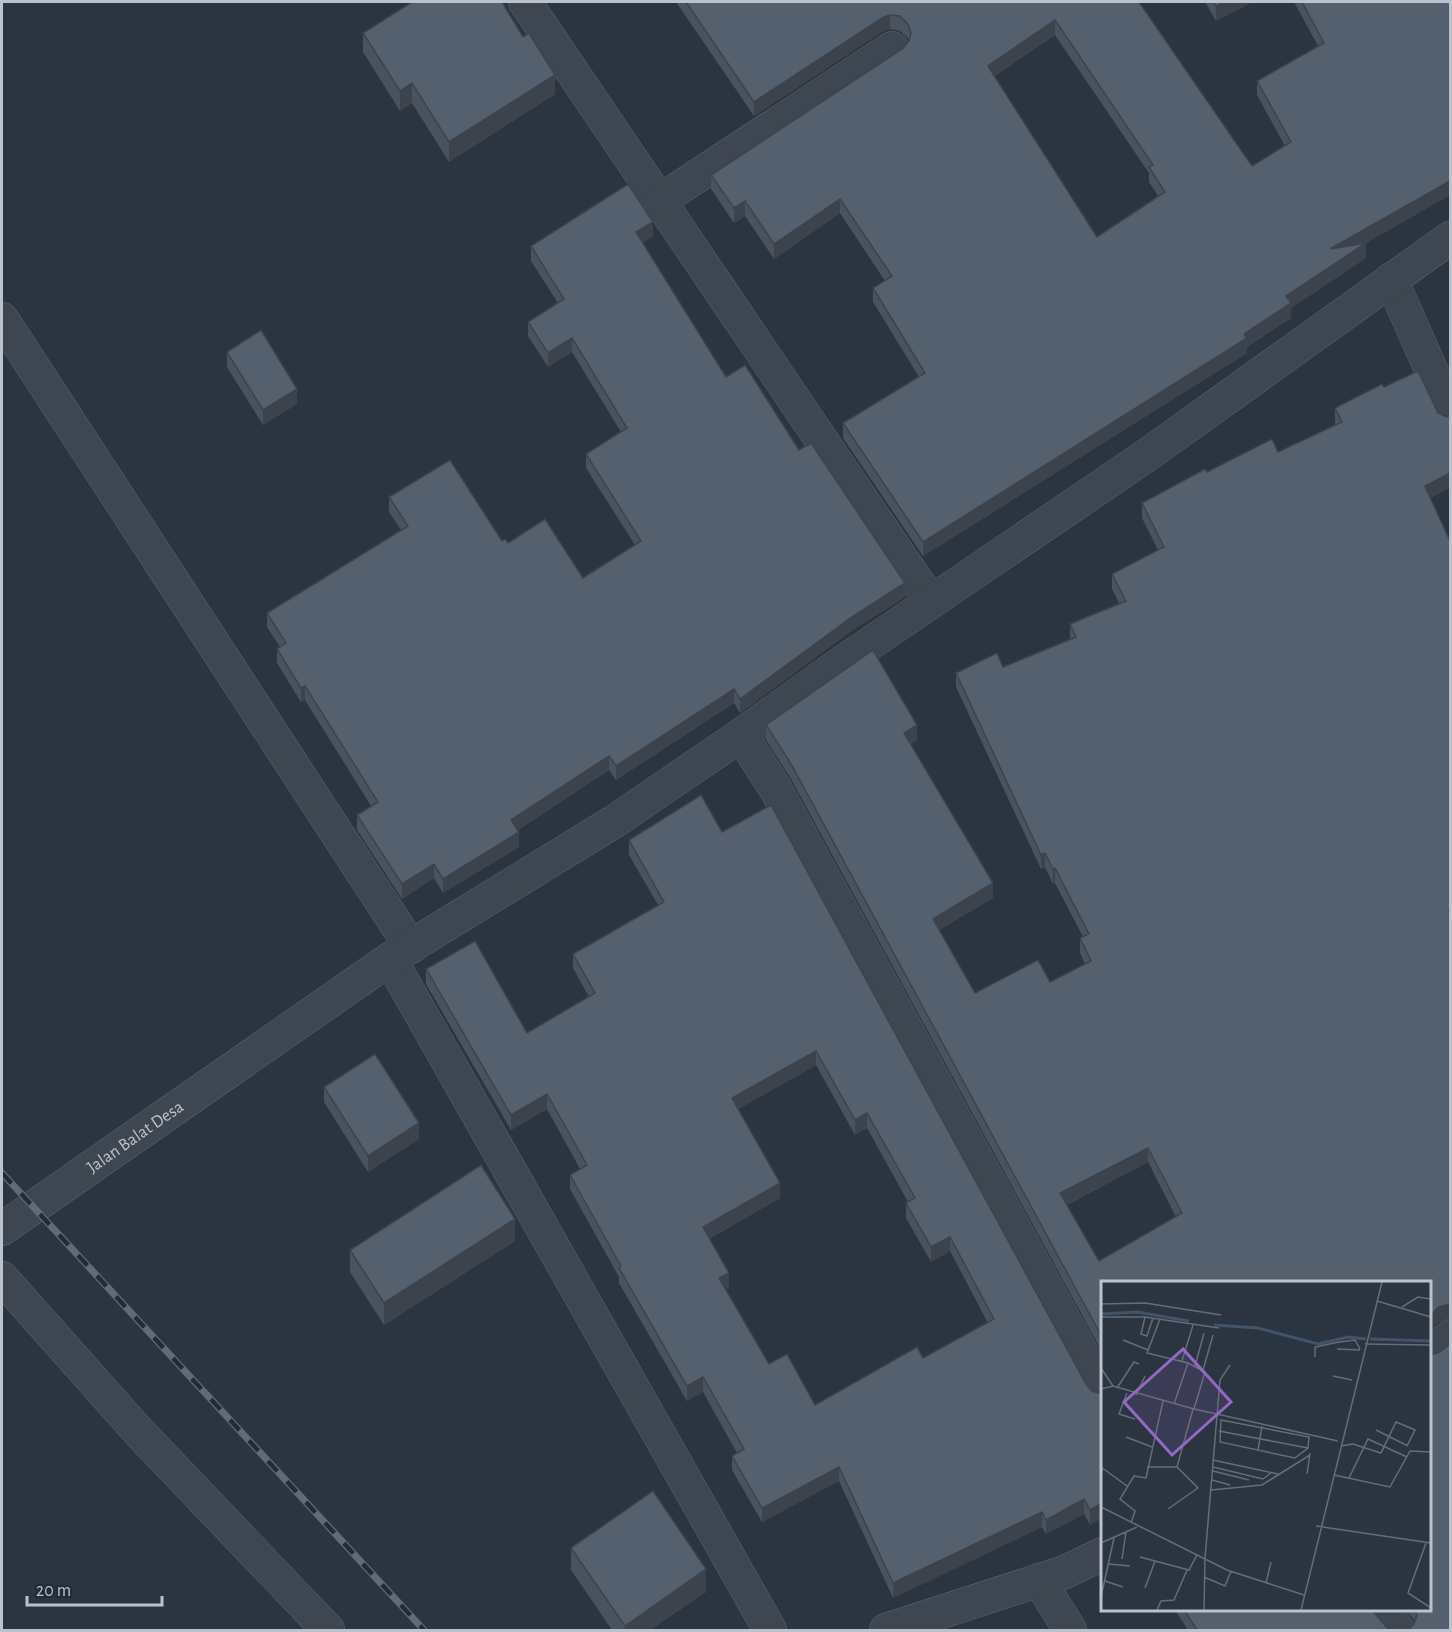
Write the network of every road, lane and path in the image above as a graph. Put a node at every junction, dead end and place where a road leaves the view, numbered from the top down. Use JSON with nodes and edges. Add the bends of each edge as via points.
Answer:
{"nodes":[{"id":1,"x":525,"y":2,"type":"edge"},
{"id":2,"x":892,"y":48,"type":"dead end"},
{"id":3,"x":662,"y":200,"type":"junction"},
{"id":4,"x":1450,"y":238,"type":"edge"},
{"id":5,"x":1391,"y":279,"type":"junction"},
{"id":6,"x":2,"y":319,"type":"edge"},
{"id":7,"x":1450,"y":412,"type":"edge"},
{"id":8,"x":931,"y":602,"type":"junction"},
{"id":9,"x":741,"y":735,"type":"junction"},
{"id":10,"x":400,"y":953,"type":"junction"},
{"id":11,"x":2,"y":1229,"type":"edge"},
{"id":12,"x":2,"y":1278,"type":"edge"},
{"id":13,"x":1450,"y":1337,"type":"edge"},
{"id":14,"x":1431,"y":1349,"type":"edge"},
{"id":15,"x":1101,"y":1388,"type":"edge"},
{"id":16,"x":1101,"y":1554,"type":"edge"},
{"id":17,"x":1039,"y":1580,"type":"junction"},
{"id":18,"x":1387,"y":1611,"type":"edge"},
{"id":19,"x":328,"y":1630,"type":"edge"},
{"id":20,"x":770,"y":1630,"type":"edge"},
{"id":21,"x":886,"y":1630,"type":"edge"},
{"id":22,"x":1070,"y":1630,"type":"edge"},
{"id":23,"x":1398,"y":1630,"type":"edge"}],
"edges":[{"from":1,"to":3,"type":"street"},
{"from":2,"to":3,"type":"street"},
{"from":3,"to":8,"type":"street"},
{"from":4,"to":5,"type":"street","name":"Jalan Balat Desa"},
{"from":5,"to":7,"type":"street"},
{"from":5,"to":8,"type":"street","name":"Jalan Balat Desa","via":[[1147,455]]},
{"from":6,"to":10,"type":"street"},
{"from":8,"to":9,"type":"street","name":"Jalan Balat Desa"},
{"from":9,"to":10,"type":"street","name":"Jalan Balat Desa","via":[[615,822]]},
{"from":9,"to":15,"type":"street","via":[[780,799]]},
{"from":10,"to":11,"type":"street","name":"Jalan Balat Desa"},
{"from":10,"to":20,"type":"street"},
{"from":12,"to":19,"type":"street","via":[[138,1431]]},
{"from":13,"to":14,"type":"street"},
{"from":16,"to":17,"type":"street"},
{"from":17,"to":21,"type":"street"},
{"from":17,"to":22,"type":"street"},
{"from":18,"to":23,"type":"street"}]}
